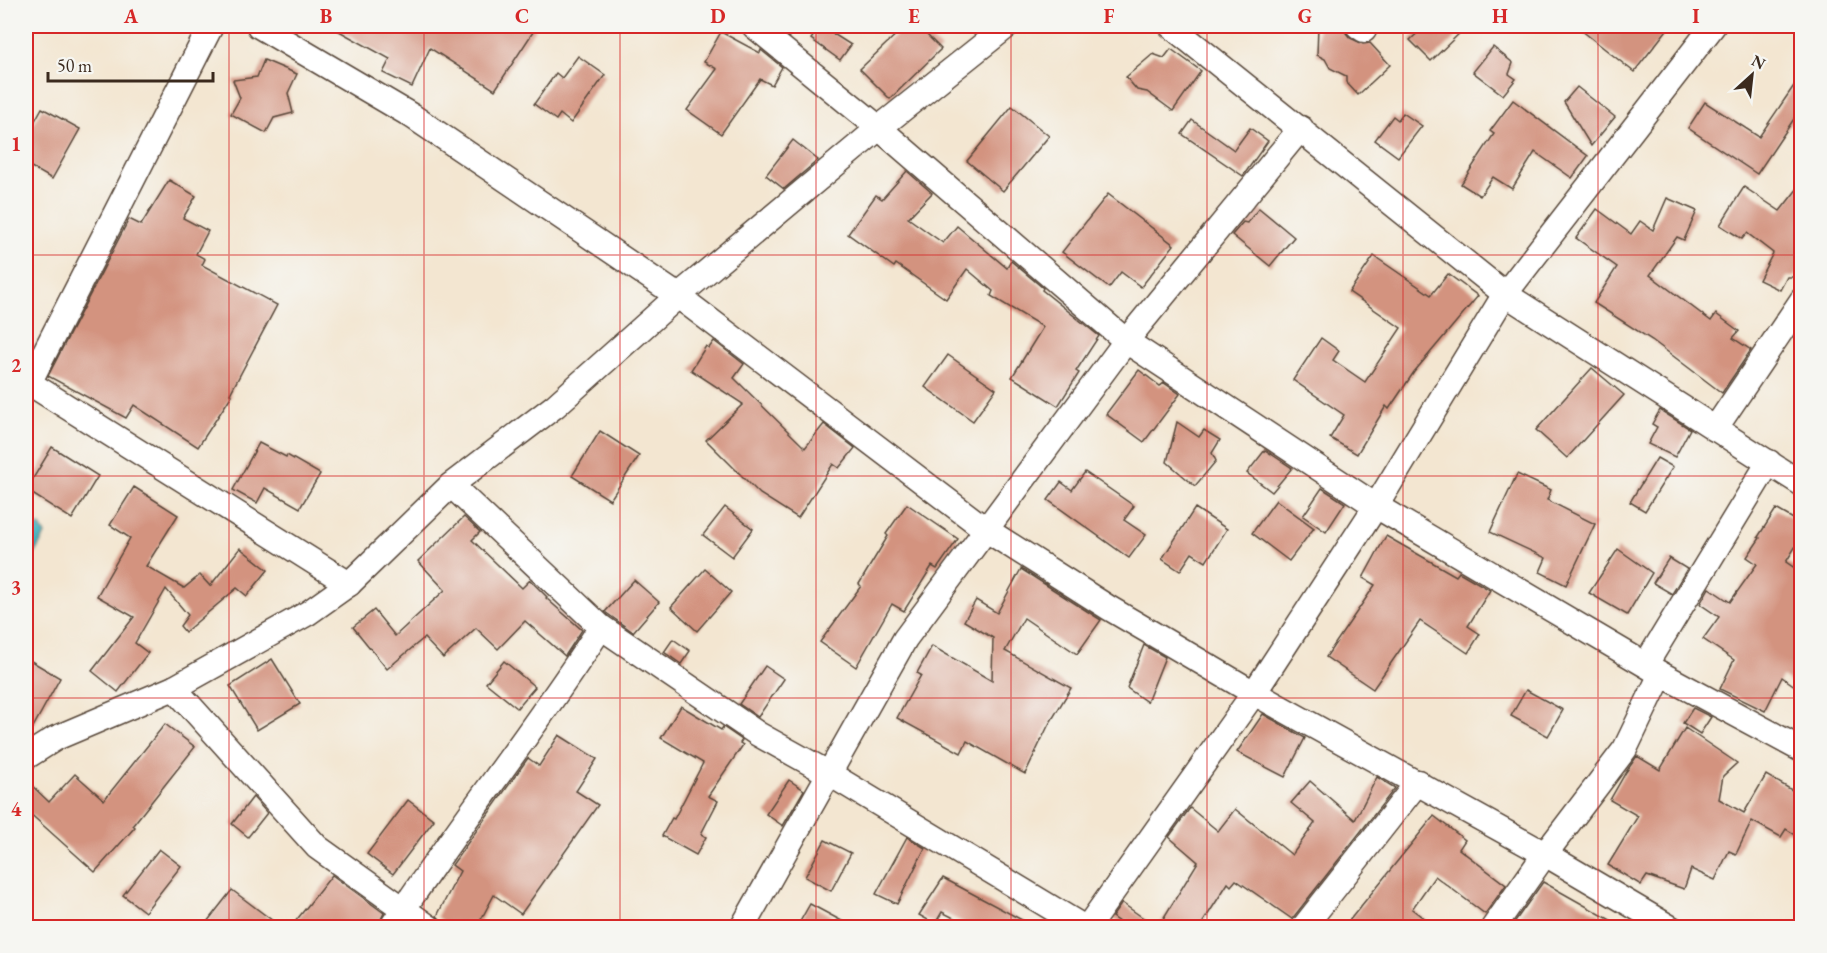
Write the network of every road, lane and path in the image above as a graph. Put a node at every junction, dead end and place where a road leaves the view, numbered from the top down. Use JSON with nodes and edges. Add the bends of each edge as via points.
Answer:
{"nodes":[{"id":1,"x":210,"y":26,"type":"edge"},
{"id":2,"x":259,"y":26,"type":"edge"},
{"id":3,"x":754,"y":26,"type":"edge"},
{"id":4,"x":1007,"y":26,"type":"edge"},
{"id":5,"x":1171,"y":26,"type":"edge"},
{"id":6,"x":1713,"y":26,"type":"edge"},
{"id":7,"x":879,"y":128,"type":"junction"},
{"id":8,"x":1301,"y":128,"type":"junction"},
{"id":9,"x":1505,"y":294,"type":"junction"},
{"id":10,"x":678,"y":296,"type":"junction"},
{"id":11,"x":1802,"y":300,"type":"edge"},
{"id":12,"x":1125,"y":341,"type":"junction"},
{"id":13,"x":27,"y":385,"type":"edge"},
{"id":14,"x":1715,"y":429,"type":"junction"},
{"id":15,"x":1769,"y":462,"type":"junction"},
{"id":16,"x":1802,"y":484,"type":"edge"},
{"id":17,"x":451,"y":485,"type":"junction"},
{"id":18,"x":1376,"y":506,"type":"junction"},
{"id":19,"x":985,"y":529,"type":"junction"},
{"id":20,"x":349,"y":584,"type":"junction"},
{"id":21,"x":601,"y":627,"type":"junction"},
{"id":22,"x":1654,"y":669,"type":"junction"},
{"id":23,"x":174,"y":688,"type":"junction"},
{"id":24,"x":1254,"y":693,"type":"junction"},
{"id":25,"x":1802,"y":750,"type":"edge"},
{"id":26,"x":26,"y":757,"type":"edge"},
{"id":27,"x":828,"y":773,"type":"junction"},
{"id":28,"x":1418,"y":782,"type":"junction"},
{"id":29,"x":1545,"y":854,"type":"junction"},
{"id":30,"x":397,"y":918,"type":"edge"},
{"id":31,"x":429,"y":927,"type":"edge"},
{"id":32,"x":742,"y":927,"type":"edge"},
{"id":33,"x":1086,"y":927,"type":"edge"},
{"id":34,"x":1303,"y":927,"type":"edge"},
{"id":35,"x":1494,"y":927,"type":"edge"},
{"id":36,"x":1671,"y":927,"type":"edge"}],
"edges":[{"from":1,"to":13,"type":"street"},
{"from":2,"to":10,"type":"street","via":[[412,116]]},
{"from":3,"to":7,"type":"street"},
{"from":4,"to":7,"type":"street"},
{"from":5,"to":8,"type":"street"},
{"from":6,"to":9,"type":"street"},
{"from":7,"to":10,"type":"street"},
{"from":7,"to":12,"type":"street"},
{"from":8,"to":9,"type":"street"},
{"from":8,"to":12,"type":"street"},
{"from":9,"to":14,"type":"street"},
{"from":9,"to":18,"type":"street"},
{"from":10,"to":17,"type":"street","via":[[555,406]]},
{"from":10,"to":19,"type":"street"},
{"from":11,"to":14,"type":"street"},
{"from":12,"to":18,"type":"street"},
{"from":12,"to":19,"type":"street"},
{"from":13,"to":20,"type":"street"},
{"from":14,"to":15,"type":"street"},
{"from":15,"to":16,"type":"street"},
{"from":15,"to":22,"type":"street"},
{"from":17,"to":20,"type":"street"},
{"from":17,"to":21,"type":"street"},
{"from":18,"to":22,"type":"street"},
{"from":18,"to":24,"type":"street"},
{"from":19,"to":24,"type":"street"},
{"from":19,"to":27,"type":"street","via":[[905,639]]},
{"from":20,"to":23,"type":"street","via":[[308,613]]},
{"from":21,"to":27,"type":"street","via":[[758,734]]},
{"from":21,"to":30,"type":"street","via":[[562,688]]},
{"from":22,"to":25,"type":"street"},
{"from":22,"to":29,"type":"street","via":[[1625,749]]},
{"from":23,"to":26,"type":"street","via":[[56,738]]},
{"from":23,"to":30,"type":"street","via":[[317,847]]},
{"from":24,"to":28,"type":"street"},
{"from":24,"to":33,"type":"street"},
{"from":27,"to":32,"type":"street"},
{"from":27,"to":33,"type":"street"},
{"from":28,"to":29,"type":"street"},
{"from":28,"to":34,"type":"street"},
{"from":29,"to":35,"type":"street"},
{"from":29,"to":36,"type":"street"},
{"from":30,"to":31,"type":"street"}]}
